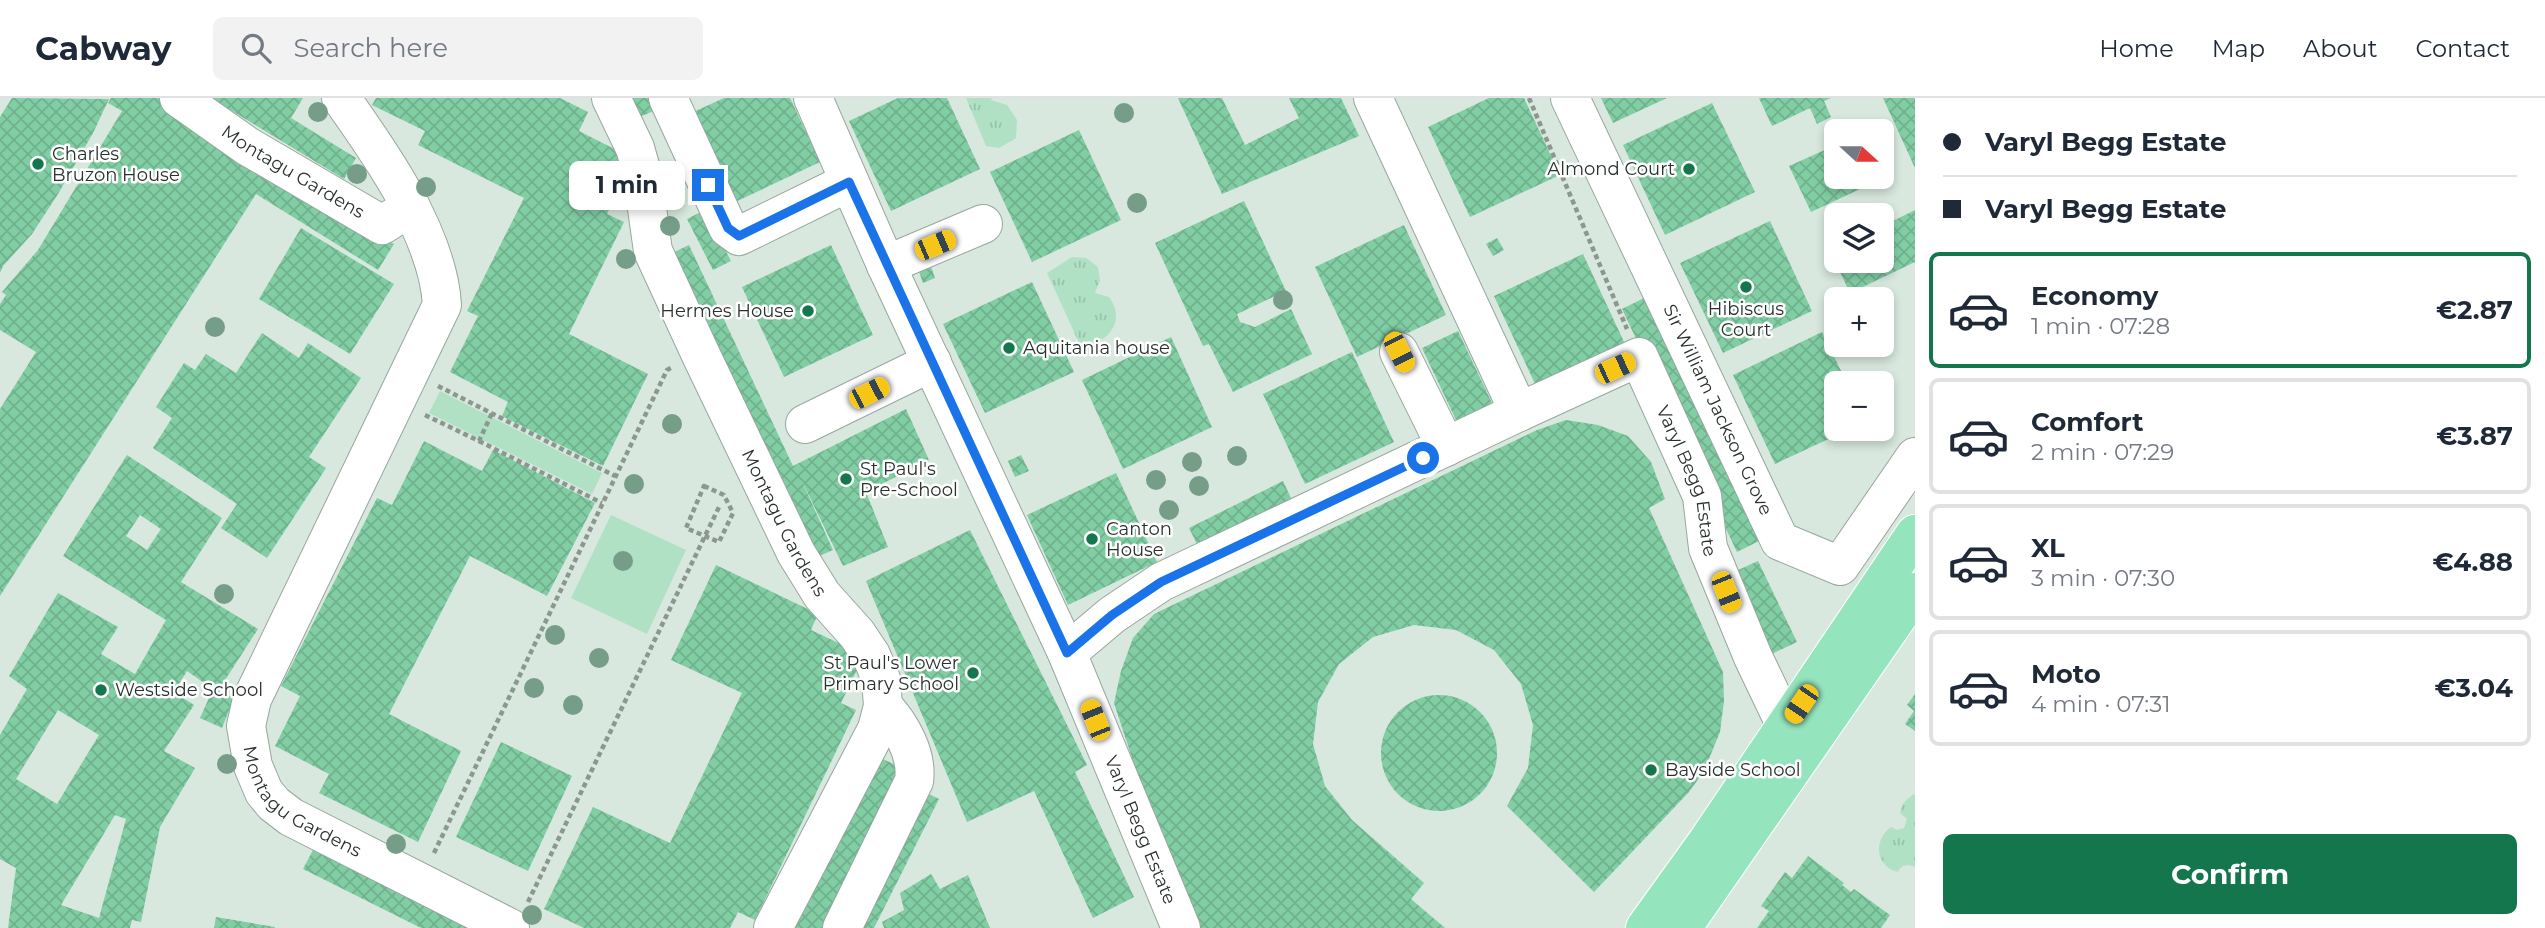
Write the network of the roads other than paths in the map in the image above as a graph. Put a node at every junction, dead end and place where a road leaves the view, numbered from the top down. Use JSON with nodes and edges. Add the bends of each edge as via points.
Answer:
{"nodes":[{"id":1,"x":179,"y":98,"type":"edge"},
{"id":2,"x":341,"y":98,"type":"edge"},
{"id":3,"x":611,"y":98,"type":"edge"},
{"id":4,"x":668,"y":98,"type":"edge"},
{"id":5,"x":813,"y":98,"type":"edge"},
{"id":6,"x":1373,"y":98,"type":"edge"},
{"id":7,"x":1570,"y":98,"type":"edge"},
{"id":8,"x":849,"y":182,"type":"junction"},
{"id":9,"x":411,"y":207,"type":"junction"},
{"id":10,"x":983,"y":224,"type":"dead end"},
{"id":11,"x":886,"y":265,"type":"junction"},
{"id":12,"x":1399,"y":352,"type":"dead end"},
{"id":13,"x":932,"y":362,"type":"junction"},
{"id":14,"x":1519,"y":412,"type":"junction"},
{"id":15,"x":805,"y":425,"type":"dead end"},
{"id":16,"x":1446,"y":447,"type":"junction"},
{"id":17,"x":1915,"y":457,"type":"edge"},
{"id":18,"x":1915,"y":534,"type":"edge"},
{"id":19,"x":1915,"y":592,"type":"edge"},
{"id":20,"x":1067,"y":653,"type":"junction"},
{"id":21,"x":883,"y":706,"type":"junction"},
{"id":22,"x":1786,"y":726,"type":"junction"},
{"id":23,"x":518,"y":917,"type":"edge"},
{"id":24,"x":773,"y":928,"type":"edge"},
{"id":25,"x":842,"y":928,"type":"edge"},
{"id":26,"x":1181,"y":928,"type":"edge"},
{"id":27,"x":1645,"y":928,"type":"edge"},
{"id":28,"x":1682,"y":928,"type":"edge"}],
"edges":[{"from":1,"to":9,"type":"street","name":"Montagu Gardens","via":[[247,146],[382,225]]},
{"from":2,"to":9,"type":"street","name":"Montagu Gardens"},
{"from":3,"to":21,"type":"street","name":"Montagu Gardens","via":[[642,173],[653,251],[796,554],[822,595],[871,655],[881,679]]},
{"from":4,"to":8,"type":"street","via":[[728,228],[739,236]]},
{"from":5,"to":8,"type":"street","name":"Varyl Begg Estate"},
{"from":6,"to":14,"type":"street"},
{"from":7,"to":17,"type":"street","name":"Sir William Jackson Grove","via":[[1780,541],[1840,566]]},
{"from":8,"to":11,"type":"street","name":"Varyl Begg Estate"},
{"from":9,"to":23,"type":"street","name":"Montagu Gardens","via":[[432,258],[442,305],[252,699],[246,726],[253,766],[264,792],[291,817],[420,882]]},
{"from":10,"to":11,"type":"street"},
{"from":11,"to":13,"type":"street","name":"Varyl Begg Estate"},
{"from":12,"to":16,"type":"street"},
{"from":13,"to":15,"type":"street"},
{"from":13,"to":20,"type":"street","name":"Varyl Begg Estate"},
{"from":14,"to":16,"type":"street"},
{"from":14,"to":22,"type":"street","name":"Varyl Begg Estate","via":[[1639,357],[1702,496],[1709,548],[1738,664]]},
{"from":16,"to":20,"type":"street","via":[[1161,582]]},
{"from":18,"to":22,"type":"main road"},
{"from":19,"to":28,"type":"main road"},
{"from":20,"to":26,"type":"street","name":"Varyl Begg Estate"},
{"from":21,"to":24,"type":"street","name":"Montagu Gardens","via":[[877,729]]},
{"from":21,"to":25,"type":"street","via":[[897,722],[910,750],[914,782]]},
{"from":22,"to":27,"type":"main road"}]}
